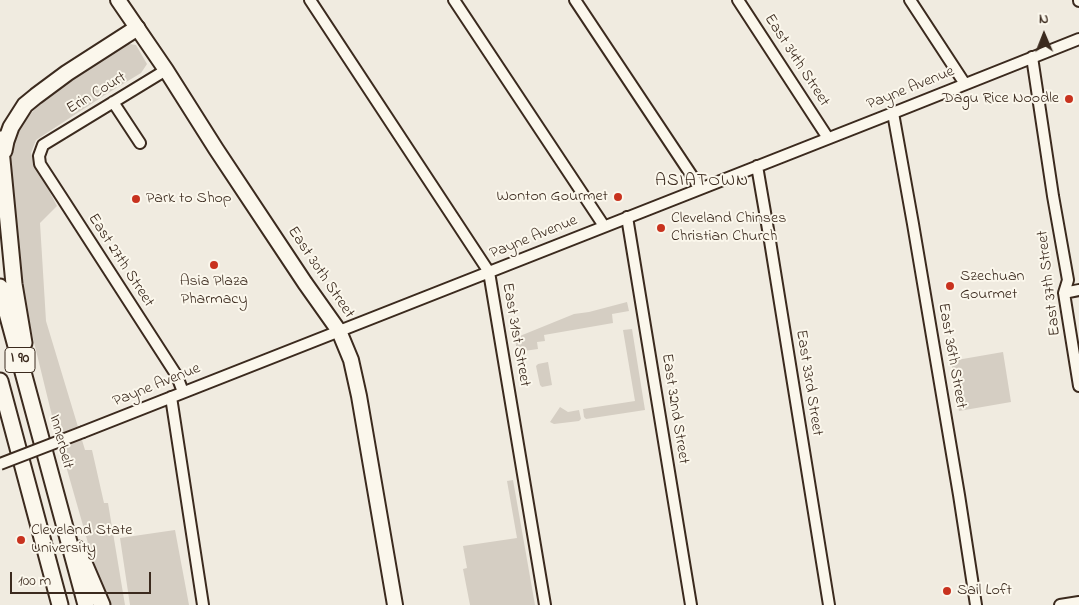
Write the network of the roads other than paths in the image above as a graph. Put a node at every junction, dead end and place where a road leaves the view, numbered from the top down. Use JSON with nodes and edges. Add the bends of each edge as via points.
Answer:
{"nodes":[{"id":1,"x":118,"y":0,"type":"edge"},
{"id":2,"x":310,"y":0,"type":"edge"},
{"id":3,"x":454,"y":0,"type":"edge"},
{"id":4,"x":575,"y":0,"type":"edge"},
{"id":5,"x":738,"y":0,"type":"edge"},
{"id":6,"x":910,"y":0,"type":"edge"},
{"id":7,"x":137,"y":28,"type":"junction"},
{"id":8,"x":1079,"y":39,"type":"edge"},
{"id":9,"x":1032,"y":57,"type":"junction"},
{"id":10,"x":166,"y":70,"type":"junction"},
{"id":11,"x":965,"y":84,"type":"junction"},
{"id":12,"x":113,"y":102,"type":"junction"},
{"id":13,"x":893,"y":113,"type":"junction"},
{"id":14,"x":828,"y":138,"type":"junction"},
{"id":15,"x":0,"y":139,"type":"edge"},
{"id":16,"x":140,"y":143,"type":"dead end"},
{"id":17,"x":43,"y":145,"type":"joint"},
{"id":18,"x":2,"y":162,"type":"junction"},
{"id":19,"x":757,"y":166,"type":"junction"},
{"id":20,"x":700,"y":188,"type":"junction"},
{"id":21,"x":627,"y":217,"type":"junction"},
{"id":22,"x":604,"y":226,"type":"junction"},
{"id":23,"x":489,"y":272,"type":"junction"},
{"id":24,"x":0,"y":287,"type":"edge"},
{"id":25,"x":1079,"y":290,"type":"edge"},
{"id":26,"x":1064,"y":292,"type":"junction"},
{"id":27,"x":338,"y":331,"type":"junction"},
{"id":28,"x":0,"y":381,"type":"edge"},
{"id":29,"x":1079,"y":386,"type":"edge"},
{"id":30,"x":183,"y":392,"type":"junction"},
{"id":31,"x":171,"y":397,"type":"junction"},
{"id":32,"x":0,"y":402,"type":"edge"},
{"id":33,"x":40,"y":433,"type":"junction"},
{"id":34,"x":14,"y":438,"type":"junction"},
{"id":35,"x":0,"y":464,"type":"edge"},
{"id":36,"x":60,"y":510,"type":"junction"},
{"id":37,"x":53,"y":581,"type":"junction"},
{"id":38,"x":1079,"y":602,"type":"edge"},
{"id":39,"x":56,"y":605,"type":"edge"},
{"id":40,"x":60,"y":605,"type":"edge"},
{"id":41,"x":86,"y":605,"type":"edge"},
{"id":42,"x":102,"y":605,"type":"edge"},
{"id":43,"x":203,"y":605,"type":"edge"},
{"id":44,"x":395,"y":605,"type":"edge"},
{"id":45,"x":545,"y":605,"type":"edge"},
{"id":46,"x":692,"y":605,"type":"edge"},
{"id":47,"x":829,"y":605,"type":"edge"},
{"id":48,"x":976,"y":605,"type":"edge"},
{"id":49,"x":1060,"y":605,"type":"edge"}],
"edges":[{"from":1,"to":7,"type":"main road","name":"East 30th Street"},
{"from":2,"to":23,"type":"street","name":"East 31st Street"},
{"from":3,"to":22,"type":"street"},
{"from":4,"to":20,"type":"street"},
{"from":5,"to":14,"type":"street","name":"East 34th Street"},
{"from":6,"to":11,"type":"street"},
{"from":7,"to":10,"type":"main road","name":"East 30th Street"},
{"from":7,"to":18,"type":"highway","via":[[67,73],[25,105],[11,127]]},
{"from":8,"to":9,"type":"street","name":"Payne Avenue"},
{"from":9,"to":11,"type":"street","name":"Payne Avenue"},
{"from":9,"to":26,"type":"street","name":"East 37th Street","via":[[1068,280]]},
{"from":10,"to":12,"type":"street","name":"Erin Court"},
{"from":10,"to":27,"type":"main road","name":"East 30th Street"},
{"from":11,"to":13,"type":"street","name":"Payne Avenue"},
{"from":12,"to":16,"type":"street"},
{"from":12,"to":17,"type":"street","name":"Erin Court"},
{"from":13,"to":14,"type":"street","name":"Payne Avenue"},
{"from":13,"to":48,"type":"street","name":"East 36th Street"},
{"from":14,"to":19,"type":"street","name":"Payne Avenue"},
{"from":15,"to":18,"type":"highway"},
{"from":17,"to":30,"type":"street","name":"East 27th Street","via":[[40,164],[177,376]]},
{"from":18,"to":33,"type":"highway","via":[[14,284]]},
{"from":19,"to":20,"type":"street","name":"Payne Avenue"},
{"from":19,"to":47,"type":"street","name":"East 33rd Street"},
{"from":20,"to":21,"type":"street","name":"Payne Avenue"},
{"from":21,"to":22,"type":"street","name":"Payne Avenue"},
{"from":21,"to":46,"type":"street","name":"East 32nd Street"},
{"from":22,"to":23,"type":"street","name":"Payne Avenue"},
{"from":23,"to":27,"type":"street","name":"Payne Avenue"},
{"from":23,"to":45,"type":"street","name":"East 31st Street"},
{"from":24,"to":33,"type":"highway","name":"Innerbelt","number":"I 90"},
{"from":25,"to":26,"type":"street"},
{"from":26,"to":29,"type":"street","name":"East 37th Street"},
{"from":27,"to":30,"type":"street","name":"Payne Avenue"},
{"from":27,"to":44,"type":"main road","name":"East 30th Street","via":[[351,360],[359,396]]},
{"from":28,"to":34,"type":"highway","number":"I 90"},
{"from":30,"to":31,"type":"street","name":"Payne Avenue"},
{"from":31,"to":35,"type":"street","name":"Payne Avenue","bridge":true},
{"from":31,"to":43,"type":"street"},
{"from":32,"to":34,"type":"highway"},
{"from":33,"to":36,"type":"highway","name":"Innerbelt","number":"I 90"},
{"from":34,"to":37,"type":"highway","number":"I 90"},
{"from":36,"to":41,"type":"highway","name":"Innerbelt","number":"I 90"},
{"from":36,"to":42,"type":"highway"},
{"from":37,"to":39,"type":"highway"},
{"from":37,"to":40,"type":"highway","number":"I 90"},
{"from":38,"to":49,"type":"street"}]}
